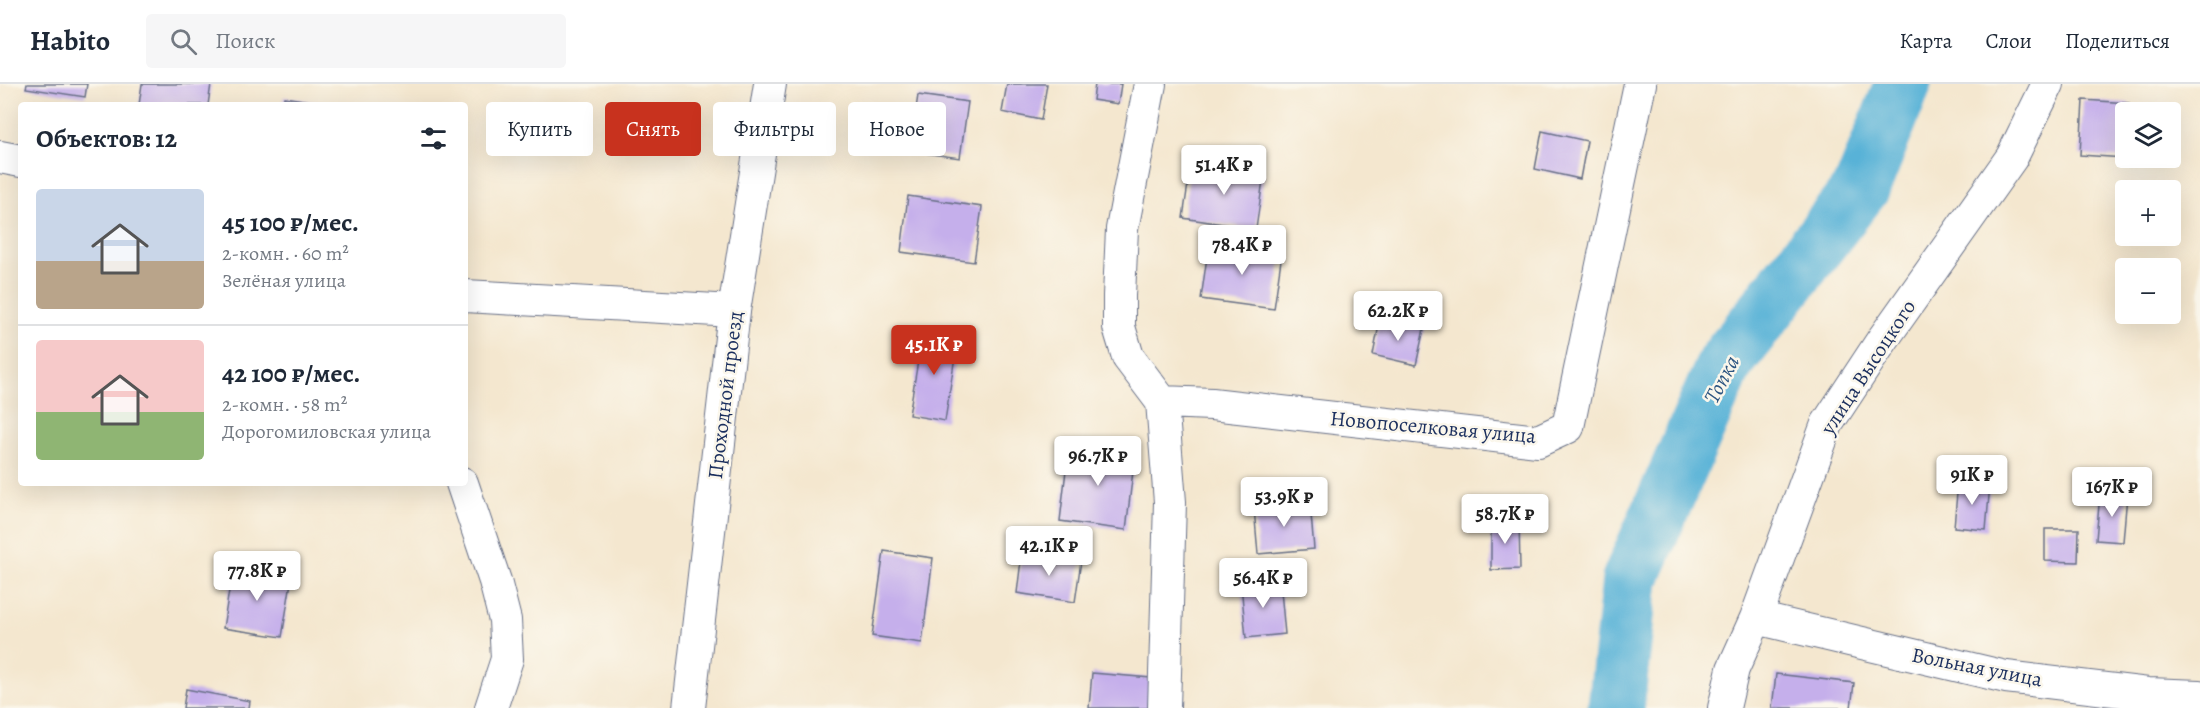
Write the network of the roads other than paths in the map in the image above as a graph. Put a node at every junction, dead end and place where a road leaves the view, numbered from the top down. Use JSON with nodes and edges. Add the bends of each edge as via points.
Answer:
{"nodes":[{"id":1,"x":770,"y":84,"type":"edge"},
{"id":2,"x":1150,"y":84,"type":"edge"},
{"id":3,"x":1640,"y":84,"type":"edge"},
{"id":4,"x":2048,"y":84,"type":"edge"},
{"id":5,"x":0,"y":157,"type":"edge"},
{"id":6,"x":18,"y":160,"type":"edge"},
{"id":7,"x":468,"y":296,"type":"edge"},
{"id":8,"x":734,"y":311,"type":"junction"},
{"id":9,"x":1162,"y":402,"type":"junction"},
{"id":10,"x":463,"y":486,"type":"edge"},
{"id":11,"x":1756,"y":618,"type":"junction"},
{"id":12,"x":2200,"y":696,"type":"edge"},
{"id":13,"x":491,"y":708,"type":"edge"},
{"id":14,"x":689,"y":708,"type":"edge"},
{"id":15,"x":1164,"y":708,"type":"edge"},
{"id":16,"x":1724,"y":708,"type":"edge"}],
"edges":[{"from":1,"to":8,"type":"street","name":"Проходной проезд"},
{"from":2,"to":9,"type":"street","via":[[1122,229],[1119,327],[1128,357]]},
{"from":3,"to":9,"type":"street","name":"Новопоселковая улица","via":[[1568,427],[1538,441],[1212,404]]},
{"from":4,"to":11,"type":"street","name":"улица Высоцкого","via":[[2012,157],[1882,339],[1827,424]]},
{"from":5,"to":6,"type":"street"},
{"from":7,"to":8,"type":"street"},
{"from":8,"to":14,"type":"street","name":"Проходной проезд"},
{"from":9,"to":15,"type":"street","via":[[1170,502]]},
{"from":10,"to":13,"type":"street","via":[[505,620],[507,659]]},
{"from":11,"to":12,"type":"street","name":"Вольная улица","via":[[2006,677],[2148,694]]},
{"from":11,"to":16,"type":"street","name":"улица Высоцкого","via":[[1732,669]]}]}
